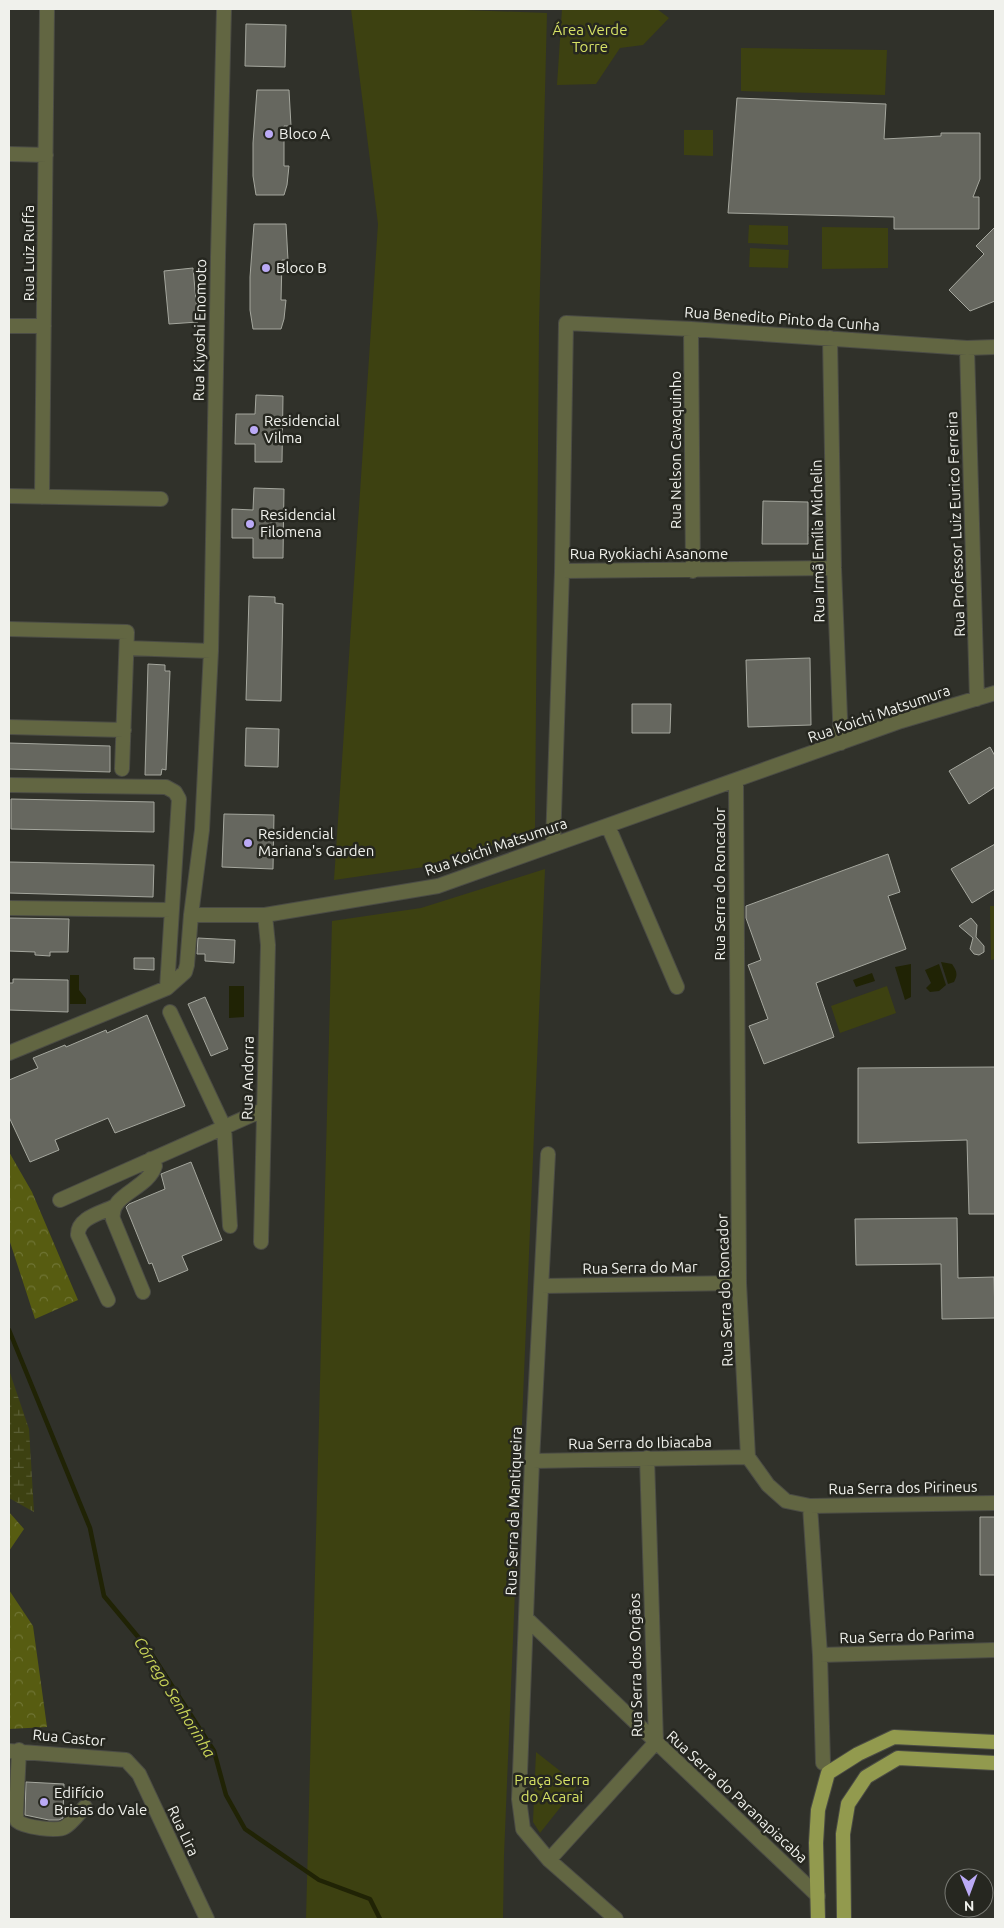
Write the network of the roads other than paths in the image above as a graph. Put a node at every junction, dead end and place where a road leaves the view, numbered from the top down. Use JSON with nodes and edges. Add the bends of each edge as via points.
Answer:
{"nodes":[{"id":1,"x":47,"y":9,"type":"edge"},
{"id":2,"x":224,"y":9,"type":"edge"},
{"id":3,"x":9,"y":154,"type":"edge"},
{"id":4,"x":46,"y":155,"type":"junction"},
{"id":5,"x":566,"y":323,"type":"joint"},
{"id":6,"x":9,"y":326,"type":"edge"},
{"id":7,"x":44,"y":326,"type":"junction"},
{"id":8,"x":691,"y":329,"type":"junction"},
{"id":9,"x":830,"y":338,"type":"junction"},
{"id":10,"x":995,"y":347,"type":"edge"},
{"id":11,"x":967,"y":348,"type":"junction"},
{"id":12,"x":9,"y":496,"type":"edge"},
{"id":13,"x":42,"y":497,"type":"junction"},
{"id":14,"x":161,"y":499,"type":"dead end"},
{"id":15,"x":834,"y":568,"type":"junction"},
{"id":16,"x":562,"y":571,"type":"junction"},
{"id":17,"x":693,"y":571,"type":"junction"},
{"id":18,"x":9,"y":629,"type":"edge"},
{"id":19,"x":127,"y":648,"type":"junction"},
{"id":20,"x":211,"y":651,"type":"junction"},
{"id":21,"x":995,"y":693,"type":"edge"},
{"id":22,"x":977,"y":699,"type":"junction"},
{"id":23,"x":9,"y":727,"type":"edge"},
{"id":24,"x":124,"y":730,"type":"junction"},
{"id":25,"x":842,"y":743,"type":"junction"},
{"id":26,"x":122,"y":769,"type":"dead end"},
{"id":27,"x":736,"y":780,"type":"junction"},
{"id":28,"x":9,"y":785,"type":"edge"},
{"id":29,"x":608,"y":826,"type":"junction"},
{"id":30,"x":553,"y":844,"type":"junction"},
{"id":31,"x":9,"y":908,"type":"edge"},
{"id":32,"x":172,"y":910,"type":"junction"},
{"id":33,"x":191,"y":915,"type":"junction"},
{"id":34,"x":265,"y":915,"type":"junction"},
{"id":35,"x":677,"y":987,"type":"dead end"},
{"id":36,"x":167,"y":988,"type":"junction"},
{"id":37,"x":170,"y":1012,"type":"dead end"},
{"id":38,"x":9,"y":1053,"type":"edge"},
{"id":39,"x":263,"y":1110,"type":"junction"},
{"id":40,"x":224,"y":1127,"type":"junction"},
{"id":41,"x":548,"y":1154,"type":"dead end"},
{"id":42,"x":151,"y":1159,"type":"junction"},
{"id":43,"x":60,"y":1200,"type":"dead end"},
{"id":44,"x":114,"y":1207,"type":"junction"},
{"id":45,"x":230,"y":1226,"type":"dead end"},
{"id":46,"x":261,"y":1242,"type":"dead end"},
{"id":47,"x":739,"y":1283,"type":"junction"},
{"id":48,"x":541,"y":1286,"type":"junction"},
{"id":49,"x":143,"y":1292,"type":"dead end"},
{"id":50,"x":108,"y":1300,"type":"dead end"},
{"id":51,"x":748,"y":1457,"type":"junction"},
{"id":52,"x":647,"y":1458,"type":"junction"},
{"id":53,"x":532,"y":1461,"type":"junction"},
{"id":54,"x":995,"y":1503,"type":"edge"},
{"id":55,"x":810,"y":1506,"type":"junction"},
{"id":56,"x":526,"y":1618,"type":"junction"},
{"id":57,"x":995,"y":1650,"type":"edge"},
{"id":58,"x":820,"y":1655,"type":"junction"},
{"id":59,"x":656,"y":1742,"type":"junction"},
{"id":60,"x":995,"y":1742,"type":"edge"},
{"id":61,"x":14,"y":1750,"type":"edge"},
{"id":62,"x":126,"y":1760,"type":"joint"},
{"id":63,"x":823,"y":1763,"type":"dead end"},
{"id":64,"x":995,"y":1763,"type":"edge"},
{"id":65,"x":85,"y":1807,"type":"dead end"},
{"id":66,"x":549,"y":1860,"type":"junction"},
{"id":67,"x":818,"y":1896,"type":"junction"},
{"id":68,"x":206,"y":1919,"type":"edge"},
{"id":69,"x":616,"y":1919,"type":"edge"},
{"id":70,"x":818,"y":1919,"type":"edge"},
{"id":71,"x":844,"y":1919,"type":"edge"}],
"edges":[{"from":1,"to":4,"type":"street","name":"Rua Luiz Ruffa"},
{"from":2,"to":20,"type":"street","name":"Rua Kiyoshi Enomoto"},
{"from":3,"to":4,"type":"street"},
{"from":4,"to":7,"type":"street","name":"Rua Luiz Ruffa"},
{"from":5,"to":8,"type":"street","name":"Rua Benedito Pinto da Cunha"},
{"from":5,"to":16,"type":"street","name":"Rua Ryokiachi Asanome"},
{"from":6,"to":7,"type":"street"},
{"from":7,"to":13,"type":"street","name":"Rua Luiz Ruffa"},
{"from":8,"to":9,"type":"street","name":"Rua Benedito Pinto da Cunha"},
{"from":8,"to":17,"type":"street","name":"Rua Nelson Cavaquinho"},
{"from":9,"to":11,"type":"street","name":"Rua Benedito Pinto da Cunha"},
{"from":9,"to":15,"type":"street","name":"Rua Irmã Emília Michelin"},
{"from":10,"to":11,"type":"street","name":"Rua Benedito Pinto da Cunha"},
{"from":11,"to":22,"type":"street","name":"Rua Professor Luiz Eurico Ferreira"},
{"from":12,"to":13,"type":"street"},
{"from":13,"to":14,"type":"street"},
{"from":15,"to":17,"type":"street","name":"Rua Ryokiachi Asanome"},
{"from":15,"to":25,"type":"street","name":"Rua Irmã Emília Michelin"},
{"from":16,"to":17,"type":"street","name":"Rua Ryokiachi Asanome"},
{"from":16,"to":30,"type":"street"},
{"from":18,"to":19,"type":"street","via":[[127,632]]},
{"from":19,"to":20,"type":"street"},
{"from":19,"to":24,"type":"street"},
{"from":20,"to":33,"type":"street","via":[[202,830]]},
{"from":21,"to":22,"type":"street","name":"Rua Koichi Matsumura"},
{"from":22,"to":25,"type":"street","name":"Rua Koichi Matsumura","via":[[901,721]]},
{"from":23,"to":24,"type":"street"},
{"from":24,"to":26,"type":"street"},
{"from":25,"to":27,"type":"street","name":"Rua Koichi Matsumura"},
{"from":27,"to":29,"type":"street","name":"Rua Koichi Matsumura"},
{"from":27,"to":47,"type":"street","name":"Rua Serra do Roncador"},
{"from":28,"to":32,"type":"street","via":[[166,787],[175,792],[179,799]]},
{"from":29,"to":30,"type":"street","name":"Rua Koichi Matsumura"},
{"from":29,"to":35,"type":"street"},
{"from":30,"to":34,"type":"street","name":"Rua Koichi Matsumura","via":[[438,886]]},
{"from":31,"to":32,"type":"street"},
{"from":32,"to":36,"type":"street"},
{"from":33,"to":34,"type":"street","name":"Rua Koichi Matsumura"},
{"from":33,"to":36,"type":"street","via":[[188,965]]},
{"from":34,"to":39,"type":"street","name":"Rua Andorra","via":[[268,945]]},
{"from":36,"to":38,"type":"street"},
{"from":37,"to":40,"type":"street"},
{"from":39,"to":40,"type":"street"},
{"from":39,"to":46,"type":"street","name":"Rua Andorra"},
{"from":40,"to":42,"type":"street"},
{"from":40,"to":45,"type":"street"},
{"from":41,"to":48,"type":"street","name":"Rua Serra da Mantiqueira"},
{"from":42,"to":43,"type":"street"},
{"from":42,"to":44,"type":"street","via":[[155,1166],[149,1177]]},
{"from":44,"to":49,"type":"street","via":[[114,1219]]},
{"from":44,"to":50,"type":"street","via":[[84,1221],[78,1229]]},
{"from":47,"to":48,"type":"street","name":"Rua Serra do Mar"},
{"from":47,"to":51,"type":"street","name":"Rua Serra do Roncador"},
{"from":48,"to":53,"type":"street","name":"Rua Serra da Mantiqueira"},
{"from":51,"to":52,"type":"street","name":"Rua Serra do Ibiacaba"},
{"from":51,"to":55,"type":"street","via":[[768,1485],[786,1501]]},
{"from":52,"to":53,"type":"street","name":"Rua Serra do Ibiacaba"},
{"from":52,"to":59,"type":"street","name":"Rua Serra dos Orgãos"},
{"from":53,"to":56,"type":"street","name":"Rua Serra da Mantiqueira"},
{"from":54,"to":55,"type":"street","name":"Rua Serra dos Pirineus"},
{"from":55,"to":58,"type":"street"},
{"from":56,"to":59,"type":"street","name":"Rua Serra do Paranapiacaba"},
{"from":56,"to":66,"type":"street","name":"Rua Serra da Mantiqueira","via":[[519,1799],[523,1829]]},
{"from":57,"to":58,"type":"street","name":"Rua Serra do Parima"},
{"from":58,"to":63,"type":"street"},
{"from":59,"to":66,"type":"street","name":"Rua Serra dos Orgãos"},
{"from":59,"to":67,"type":"street","name":"Rua Serra do Paranapiacaba"},
{"from":60,"to":67,"type":"main road","via":[[894,1737],[828,1773],[818,1810]]},
{"from":61,"to":62,"type":"street","name":"Rua Castor"},
{"from":61,"to":65,"type":"street","via":[[16,1814],[17,1821],[23,1826],[60,1829]]},
{"from":62,"to":68,"type":"street","name":"Rua Lira","via":[[138,1774]]},
{"from":64,"to":71,"type":"main road","via":[[898,1758],[866,1777],[848,1804],[843,1834]]},
{"from":66,"to":69,"type":"street","name":"Rua Serra da Mantiqueira"},
{"from":67,"to":70,"type":"main road"}]}
